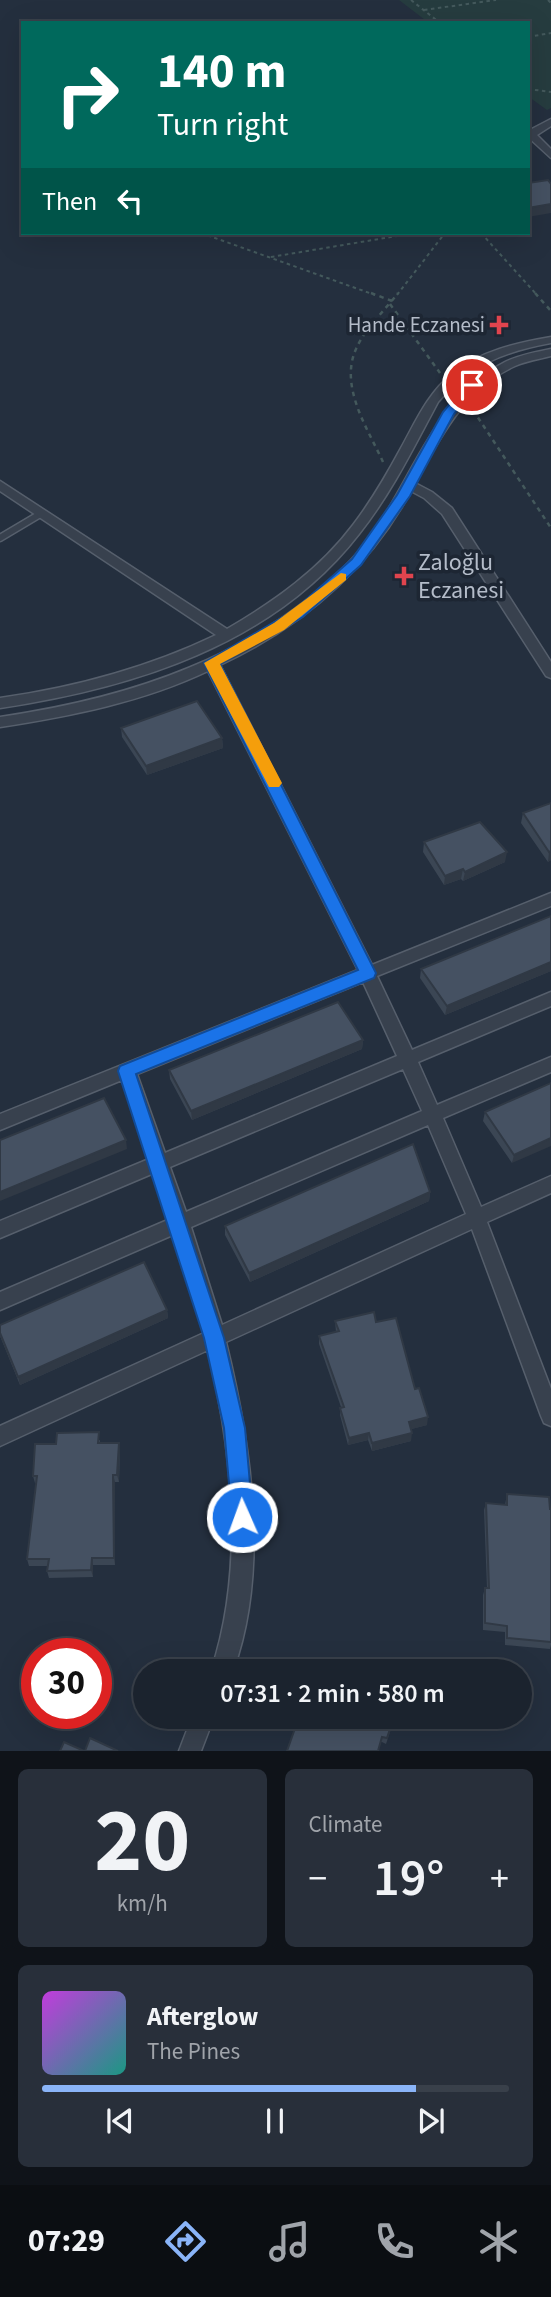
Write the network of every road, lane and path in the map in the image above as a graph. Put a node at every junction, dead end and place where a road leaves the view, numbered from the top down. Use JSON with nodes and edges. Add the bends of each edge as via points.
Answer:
{"nodes":[{"id":1,"x":411,"y":0,"type":"edge"},
{"id":2,"x":496,"y":0,"type":"edge"},
{"id":3,"x":548,"y":0,"type":"edge"},
{"id":4,"x":551,"y":3,"type":"edge"},
{"id":5,"x":424,"y":10,"type":"junction"},
{"id":6,"x":438,"y":21,"type":"edge"},
{"id":7,"x":551,"y":33,"type":"edge"},
{"id":8,"x":530,"y":37,"type":"edge"},
{"id":9,"x":530,"y":89,"type":"edge"},
{"id":10,"x":551,"y":92,"type":"edge"},
{"id":11,"x":551,"y":122,"type":"edge"},
{"id":12,"x":541,"y":128,"type":"junction"},
{"id":13,"x":551,"y":139,"type":"edge"},
{"id":14,"x":551,"y":155,"type":"edge"},
{"id":15,"x":207,"y":235,"type":"edge"},
{"id":16,"x":403,"y":235,"type":"edge"},
{"id":17,"x":443,"y":235,"type":"edge"},
{"id":18,"x":483,"y":235,"type":"edge"},
{"id":19,"x":269,"y":257,"type":"junction"},
{"id":20,"x":391,"y":302,"type":"junction"},
{"id":21,"x":551,"y":311,"type":"edge"},
{"id":22,"x":551,"y":340,"type":"edge"},
{"id":23,"x":551,"y":352,"type":"edge"},
{"id":24,"x":448,"y":383,"type":"junction"},
{"id":25,"x":472,"y":408,"type":"dead end"},
{"id":26,"x":389,"y":477,"type":"junction"},
{"id":27,"x":0,"y":485,"type":"edge"},
{"id":28,"x":409,"y":485,"type":"junction"},
{"id":29,"x":42,"y":513,"type":"junction"},
{"id":30,"x":551,"y":528,"type":"edge"},
{"id":31,"x":0,"y":538,"type":"edge"},
{"id":32,"x":226,"y":635,"type":"junction"},
{"id":33,"x":212,"y":663,"type":"junction"},
{"id":34,"x":551,"y":673,"type":"edge"},
{"id":35,"x":0,"y":703,"type":"edge"},
{"id":36,"x":0,"y":722,"type":"edge"},
{"id":37,"x":551,"y":899,"type":"edge"},
{"id":38,"x":368,"y":973,"type":"junction"},
{"id":39,"x":551,"y":999,"type":"edge"},
{"id":40,"x":407,"y":1059,"type":"junction"},
{"id":41,"x":551,"y":1064,"type":"edge"},
{"id":42,"x":127,"y":1071,"type":"junction"},
{"id":43,"x":432,"y":1115,"type":"junction"},
{"id":44,"x":0,"y":1122,"type":"edge"},
{"id":45,"x":159,"y":1163,"type":"junction"},
{"id":46,"x":551,"y":1184,"type":"edge"},
{"id":47,"x":477,"y":1218,"type":"junction"},
{"id":48,"x":179,"y":1224,"type":"junction"},
{"id":49,"x":0,"y":1230,"type":"edge"},
{"id":50,"x":0,"y":1301,"type":"edge"},
{"id":51,"x":214,"y":1338,"type":"junction"},
{"id":52,"x":551,"y":1416,"type":"edge"},
{"id":53,"x":0,"y":1436,"type":"edge"},
{"id":54,"x":227,"y":1659,"type":"edge"},
{"id":55,"x":199,"y":1729,"type":"edge"},
{"id":56,"x":190,"y":1751,"type":"edge"}],
"edges":[{"from":1,"to":5,"type":"path"},
{"from":2,"to":5,"type":"path"},
{"from":3,"to":4,"type":"path"},
{"from":5,"to":6,"type":"path"},
{"from":7,"to":8,"type":"path"},
{"from":9,"to":10,"type":"path"},
{"from":11,"to":12,"type":"street"},
{"from":12,"to":13,"type":"street"},
{"from":12,"to":14,"type":"street","via":[[531,134]]},
{"from":15,"to":19,"type":"path"},
{"from":16,"to":19,"type":"path"},
{"from":17,"to":20,"type":"path"},
{"from":18,"to":21,"type":"path"},
{"from":19,"to":20,"type":"path"},
{"from":20,"to":24,"type":"path"},
{"from":20,"to":26,"type":"path","via":[[356,348],[350,377],[354,397]]},
{"from":22,"to":24,"type":"street","via":[[494,355]]},
{"from":23,"to":28,"type":"street","via":[[516,362],[472,385],[449,412]]},
{"from":24,"to":26,"type":"street"},
{"from":25,"to":30,"type":"path"},
{"from":26,"to":32,"type":"street","via":[[358,528],[324,566]]},
{"from":27,"to":29,"type":"street"},
{"from":28,"to":33,"type":"street","via":[[372,543],[339,580],[279,626]]},
{"from":28,"to":34,"type":"street","via":[[447,511]]},
{"from":29,"to":31,"type":"lane"},
{"from":29,"to":32,"type":"street"},
{"from":32,"to":35,"type":"street","via":[[115,680]]},
{"from":33,"to":36,"type":"street","via":[[115,699]]},
{"from":33,"to":38,"type":"street"},
{"from":37,"to":38,"type":"street"},
{"from":38,"to":40,"type":"street"},
{"from":38,"to":42,"type":"street"},
{"from":39,"to":40,"type":"street"},
{"from":40,"to":43,"type":"street"},
{"from":40,"to":45,"type":"street"},
{"from":41,"to":43,"type":"street"},
{"from":42,"to":44,"type":"street"},
{"from":42,"to":45,"type":"street"},
{"from":43,"to":47,"type":"street"},
{"from":43,"to":48,"type":"street"},
{"from":45,"to":48,"type":"street"},
{"from":45,"to":49,"type":"street"},
{"from":46,"to":47,"type":"street"},
{"from":47,"to":51,"type":"street"},
{"from":47,"to":52,"type":"street"},
{"from":48,"to":50,"type":"street"},
{"from":48,"to":51,"type":"street"},
{"from":51,"to":53,"type":"street"},
{"from":51,"to":54,"type":"street","via":[[235,1428],[242,1517],[238,1603]]},
{"from":55,"to":56,"type":"street"}]}
